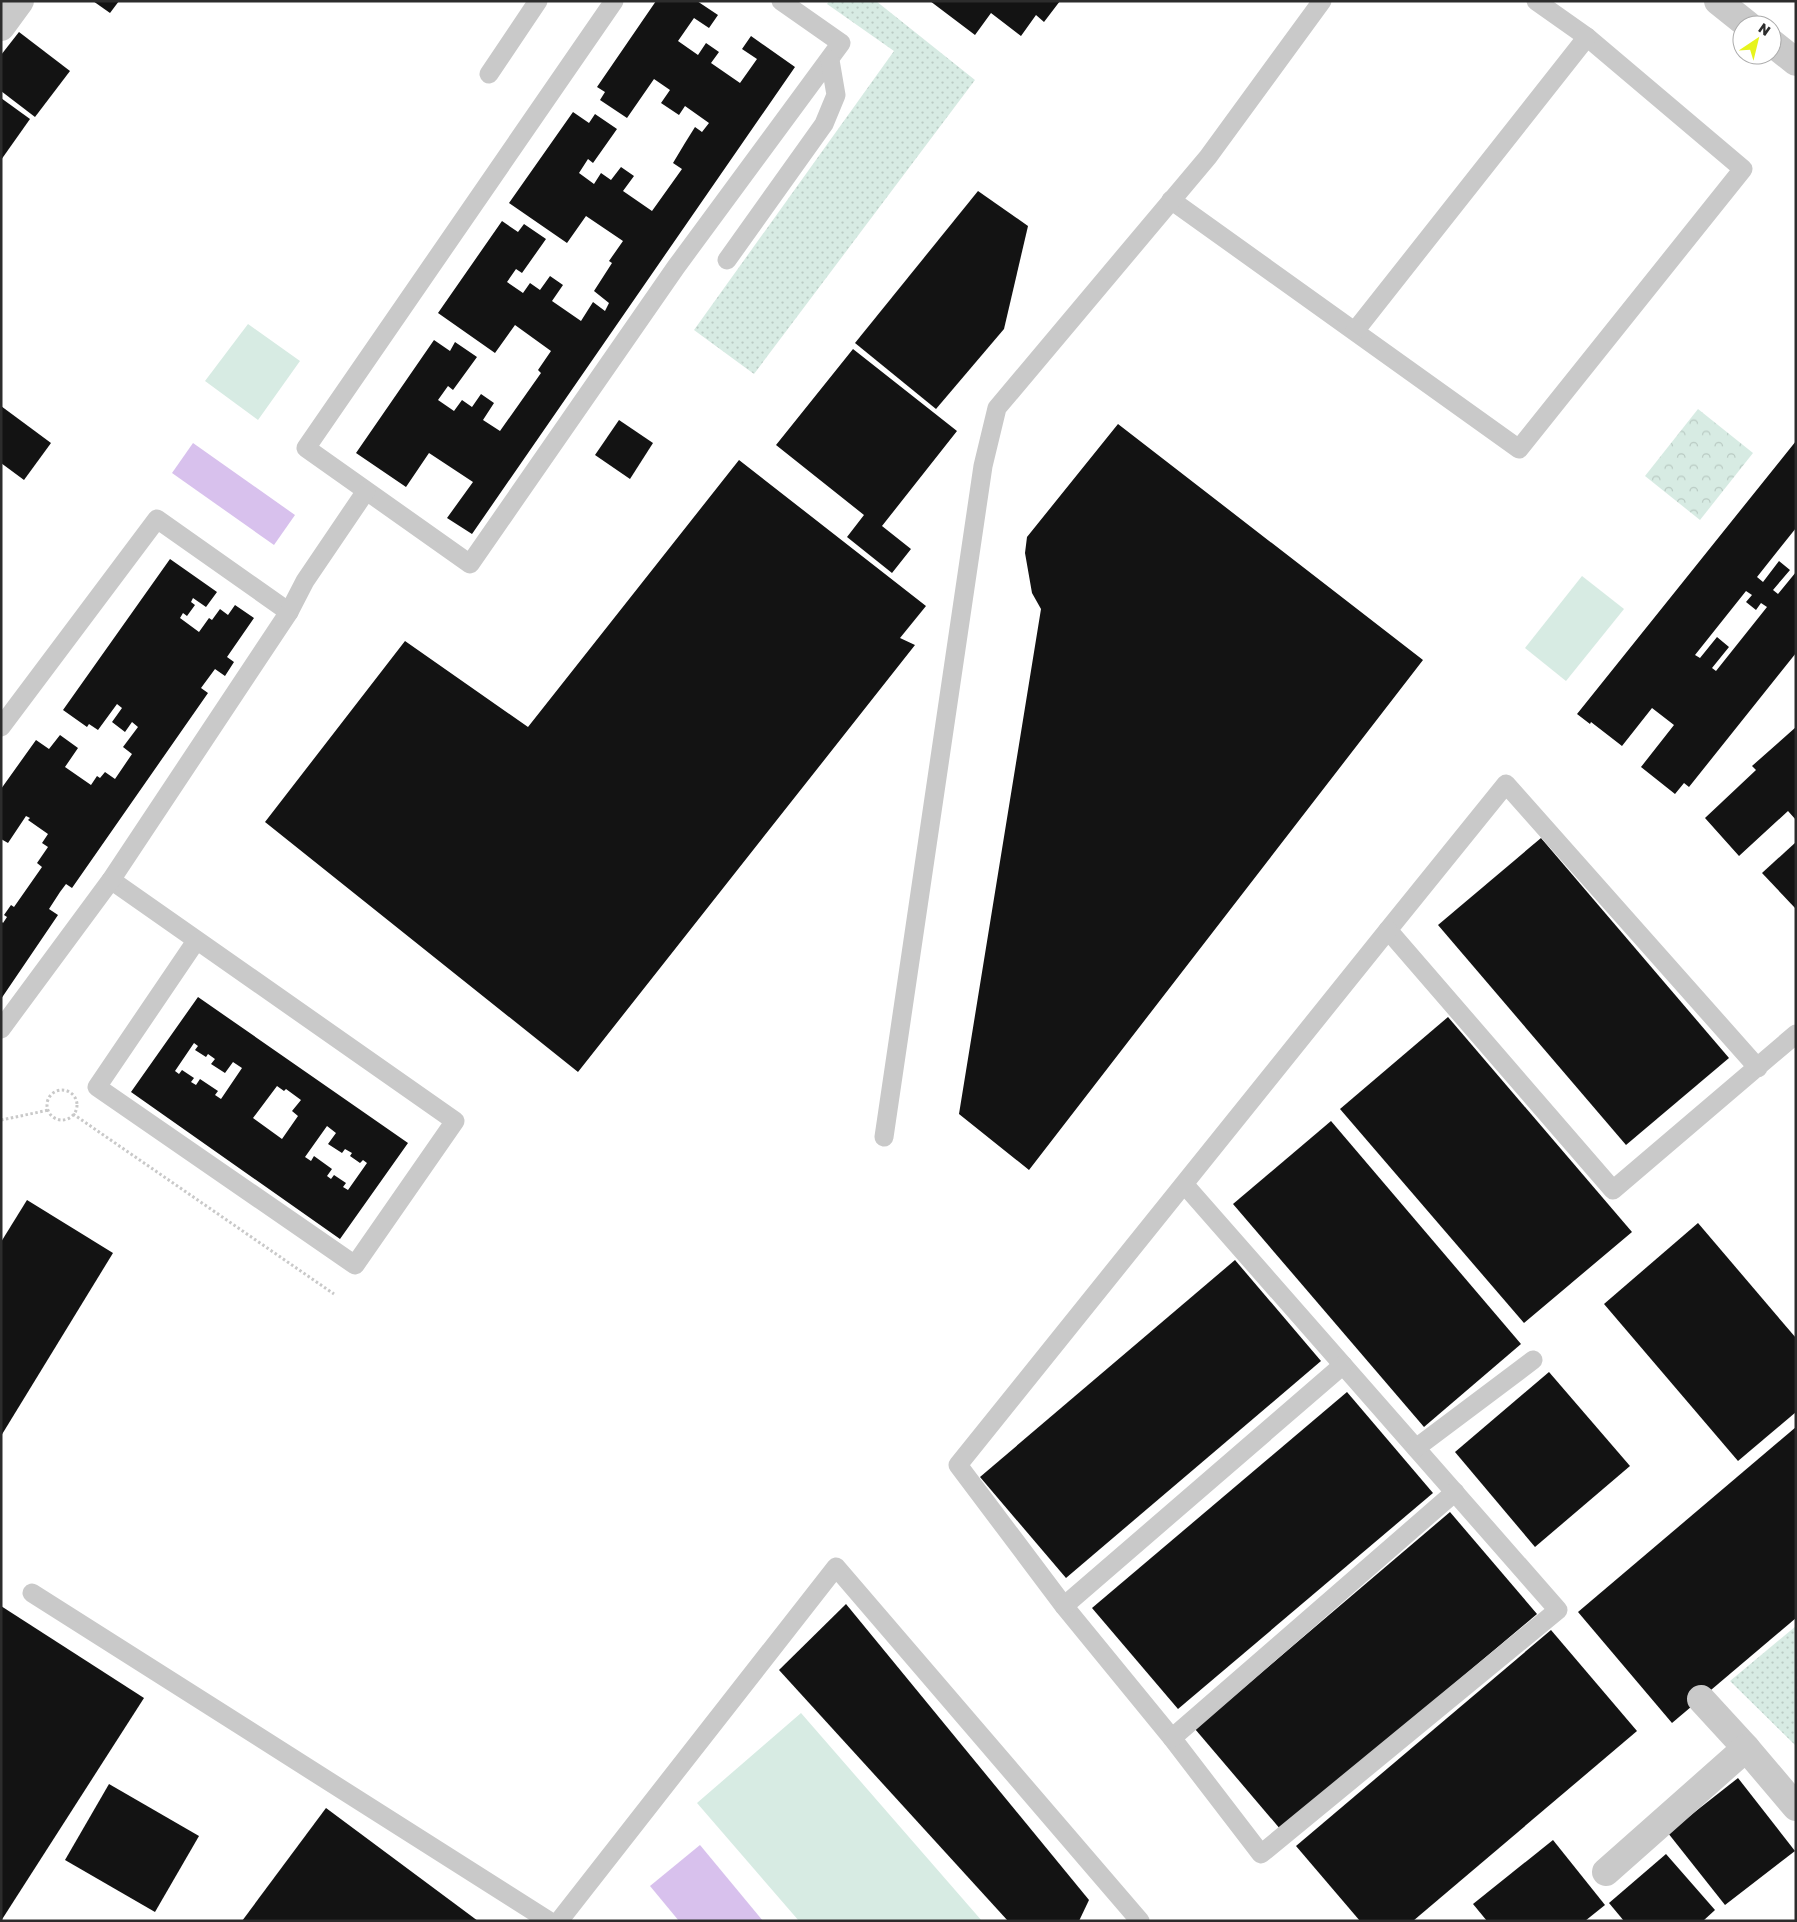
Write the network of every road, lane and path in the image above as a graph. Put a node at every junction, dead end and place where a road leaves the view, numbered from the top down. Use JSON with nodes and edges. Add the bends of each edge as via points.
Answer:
{"nodes":[{"id":1,"x":20,"y":1,"type":"edge"},
{"id":2,"x":538,"y":1,"type":"edge"},
{"id":3,"x":614,"y":1,"type":"edge"},
{"id":4,"x":781,"y":1,"type":"edge"},
{"id":5,"x":1322,"y":1,"type":"edge"},
{"id":6,"x":1536,"y":1,"type":"edge"},
{"id":7,"x":1718,"y":1,"type":"edge"},
{"id":8,"x":1736,"y":15,"type":"edge"},
{"id":9,"x":1,"y":27,"type":"edge"},
{"id":10,"x":1587,"y":37,"type":"junction"},
{"id":11,"x":1782,"y":51,"type":"edge"},
{"id":12,"x":830,"y":60,"type":"junction"},
{"id":13,"x":1796,"y":62,"type":"edge"},
{"id":14,"x":489,"y":74,"type":"dead end"},
{"id":15,"x":1171,"y":200,"type":"junction"},
{"id":16,"x":727,"y":260,"type":"dead end"},
{"id":17,"x":1355,"y":331,"type":"junction"},
{"id":18,"x":366,"y":491,"type":"junction"},
{"id":19,"x":289,"y":612,"type":"junction"},
{"id":20,"x":1,"y":727,"type":"edge"},
{"id":21,"x":111,"y":880,"type":"junction"},
{"id":22,"x":1388,"y":930,"type":"junction"},
{"id":23,"x":196,"y":941,"type":"junction"},
{"id":24,"x":1,"y":1029,"type":"edge"},
{"id":25,"x":1796,"y":1034,"type":"edge"},
{"id":26,"x":1758,"y":1068,"type":"junction"},
{"id":27,"x":49,"y":1110,"type":"junction"},
{"id":28,"x":73,"y":1114,"type":"junction"},
{"id":29,"x":1,"y":1120,"type":"edge"},
{"id":30,"x":884,"y":1136,"type":"dead end"},
{"id":31,"x":1184,"y":1184,"type":"junction"},
{"id":32,"x":334,"y":1294,"type":"dead end"},
{"id":33,"x":1533,"y":1360,"type":"dead end"},
{"id":34,"x":1343,"y":1365,"type":"junction"},
{"id":35,"x":1416,"y":1448,"type":"junction"},
{"id":36,"x":1455,"y":1492,"type":"junction"},
{"id":37,"x":32,"y":1593,"type":"dead end"},
{"id":38,"x":1064,"y":1606,"type":"junction"},
{"id":39,"x":1701,"y":1699,"type":"dead end"},
{"id":40,"x":1172,"y":1738,"type":"junction"},
{"id":41,"x":1746,"y":1748,"type":"junction"},
{"id":42,"x":1796,"y":1807,"type":"edge"},
{"id":43,"x":1606,"y":1872,"type":"dead end"},
{"id":44,"x":550,"y":1921,"type":"edge"},
{"id":45,"x":559,"y":1921,"type":"edge"},
{"id":46,"x":1140,"y":1921,"type":"edge"}],
"edges":[{"from":1,"to":9,"type":"street"},
{"from":2,"to":14,"type":"lane"},
{"from":3,"to":18,"type":"lane","via":[[306,448]]},
{"from":4,"to":12,"type":"lane","via":[[842,43]]},
{"from":5,"to":15,"type":"lane","via":[[1208,157]]},
{"from":6,"to":10,"type":"lane"},
{"from":7,"to":8,"type":"street"},
{"from":10,"to":17,"type":"lane"},
{"from":10,"to":17,"type":"lane","via":[[1743,170],[1519,449]]},
{"from":11,"to":13,"type":"street"},
{"from":12,"to":16,"type":"lane","via":[[836,95],[824,124]]},
{"from":12,"to":18,"type":"lane","via":[[676,267],[470,564]]},
{"from":15,"to":17,"type":"lane"},
{"from":15,"to":30,"type":"lane","via":[[997,408],[983,466]]},
{"from":18,"to":19,"type":"lane","via":[[305,581]]},
{"from":19,"to":20,"type":"lane","via":[[157,519]]},
{"from":19,"to":21,"type":"lane"},
{"from":21,"to":23,"type":"lane"},
{"from":21,"to":24,"type":"lane"},
{"from":22,"to":26,"type":"lane","via":[[1613,1190]]},
{"from":22,"to":26,"type":"lane","via":[[1506,784]]},
{"from":22,"to":31,"type":"lane"},
{"from":23,"to":23,"type":"lane","via":[[455,1121],[354,1265],[97,1087]]},
{"from":25,"to":26,"type":"lane"},
{"from":27,"to":28,"type":"path","via":[[60,1119]]},
{"from":27,"to":28,"type":"path","via":[[48,1101],[54,1093],[66,1090],[77,1100]]},
{"from":27,"to":29,"type":"path"},
{"from":28,"to":32,"type":"path"},
{"from":31,"to":34,"type":"lane"},
{"from":31,"to":38,"type":"lane","via":[[958,1465]]},
{"from":33,"to":35,"type":"lane"},
{"from":34,"to":35,"type":"lane"},
{"from":34,"to":38,"type":"lane"},
{"from":35,"to":36,"type":"lane"},
{"from":36,"to":40,"type":"lane"},
{"from":36,"to":40,"type":"lane","via":[[1558,1610],[1261,1854]]},
{"from":37,"to":44,"type":"lane"},
{"from":38,"to":40,"type":"lane"},
{"from":39,"to":41,"type":"street"},
{"from":41,"to":42,"type":"street"},
{"from":41,"to":43,"type":"street"},
{"from":45,"to":46,"type":"lane","via":[[836,1567]]}]}
